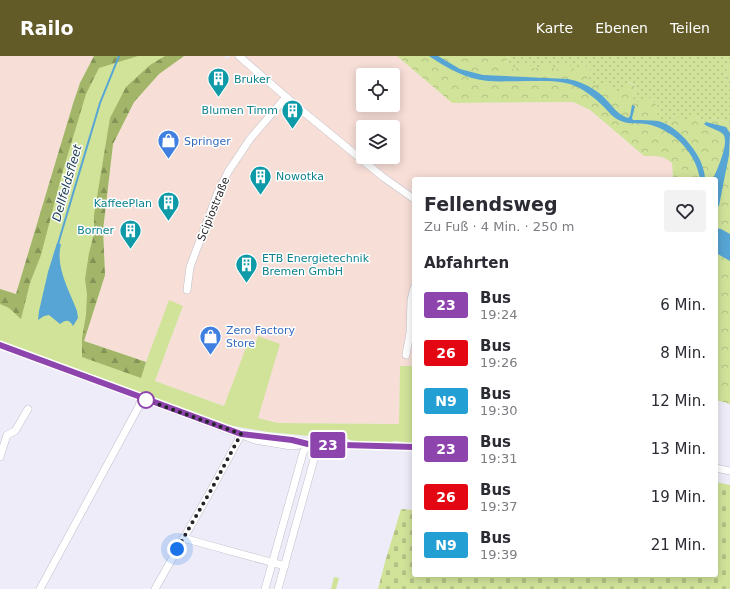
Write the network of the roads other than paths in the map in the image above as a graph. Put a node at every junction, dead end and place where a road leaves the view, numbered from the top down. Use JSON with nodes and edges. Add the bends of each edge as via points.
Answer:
{"nodes":[{"id":1,"x":239,"y":56,"type":"edge"},
{"id":2,"x":286,"y":97,"type":"junction"},
{"id":3,"x":412,"y":198,"type":"edge"},
{"id":4,"x":187,"y":290,"type":"dead end"},
{"id":5,"x":412,"y":296,"type":"edge"},
{"id":6,"x":0,"y":345,"type":"edge"},
{"id":7,"x":406,"y":355,"type":"dead end"},
{"id":8,"x":141,"y":398,"type":"junction"},
{"id":9,"x":28,"y":409,"type":"dead end"},
{"id":10,"x":3,"y":433,"type":"edge"},
{"id":11,"x":241,"y":434,"type":"junction"},
{"id":12,"x":308,"y":444,"type":"junction"},
{"id":13,"x":318,"y":445,"type":"junction"},
{"id":14,"x":412,"y":447,"type":"edge"},
{"id":15,"x":0,"y":457,"type":"edge"},
{"id":16,"x":718,"y":468,"type":"edge"},
{"id":17,"x":730,"y":471,"type":"edge"},
{"id":18,"x":286,"y":516,"type":"junction"},
{"id":19,"x":298,"y":520,"type":"junction"},
{"id":20,"x":183,"y":538,"type":"junction"},
{"id":21,"x":273,"y":562,"type":"junction"},
{"id":22,"x":285,"y":566,"type":"junction"},
{"id":23,"x":40,"y":589,"type":"edge"},
{"id":24,"x":155,"y":589,"type":"edge"},
{"id":25,"x":265,"y":589,"type":"edge"},
{"id":26,"x":278,"y":589,"type":"edge"}],
"edges":[{"from":1,"to":2,"type":"street"},
{"from":2,"to":3,"type":"street","via":[[383,177]]},
{"from":2,"to":4,"type":"street","name":"Scipiostraße","via":[[250,139],[228,172],[190,267]]},
{"from":5,"to":7,"type":"street"},
{"from":6,"to":8,"type":"street"},
{"from":8,"to":11,"type":"street"},
{"from":8,"to":23,"type":"street"},
{"from":9,"to":10,"type":"street","via":[[15,431]]},
{"from":10,"to":15,"type":"street"},
{"from":11,"to":12,"type":"street","via":[[255,440],[291,446]]},
{"from":11,"to":20,"type":"street"},
{"from":12,"to":13,"type":"street"},
{"from":12,"to":18,"type":"street"},
{"from":13,"to":14,"type":"street"},
{"from":13,"to":19,"type":"street"},
{"from":16,"to":17,"type":"street"},
{"from":18,"to":19,"type":"street"},
{"from":18,"to":21,"type":"street"},
{"from":19,"to":22,"type":"street"},
{"from":20,"to":21,"type":"street"},
{"from":20,"to":24,"type":"street"},
{"from":21,"to":22,"type":"street"},
{"from":21,"to":25,"type":"street"},
{"from":22,"to":26,"type":"street"}]}
